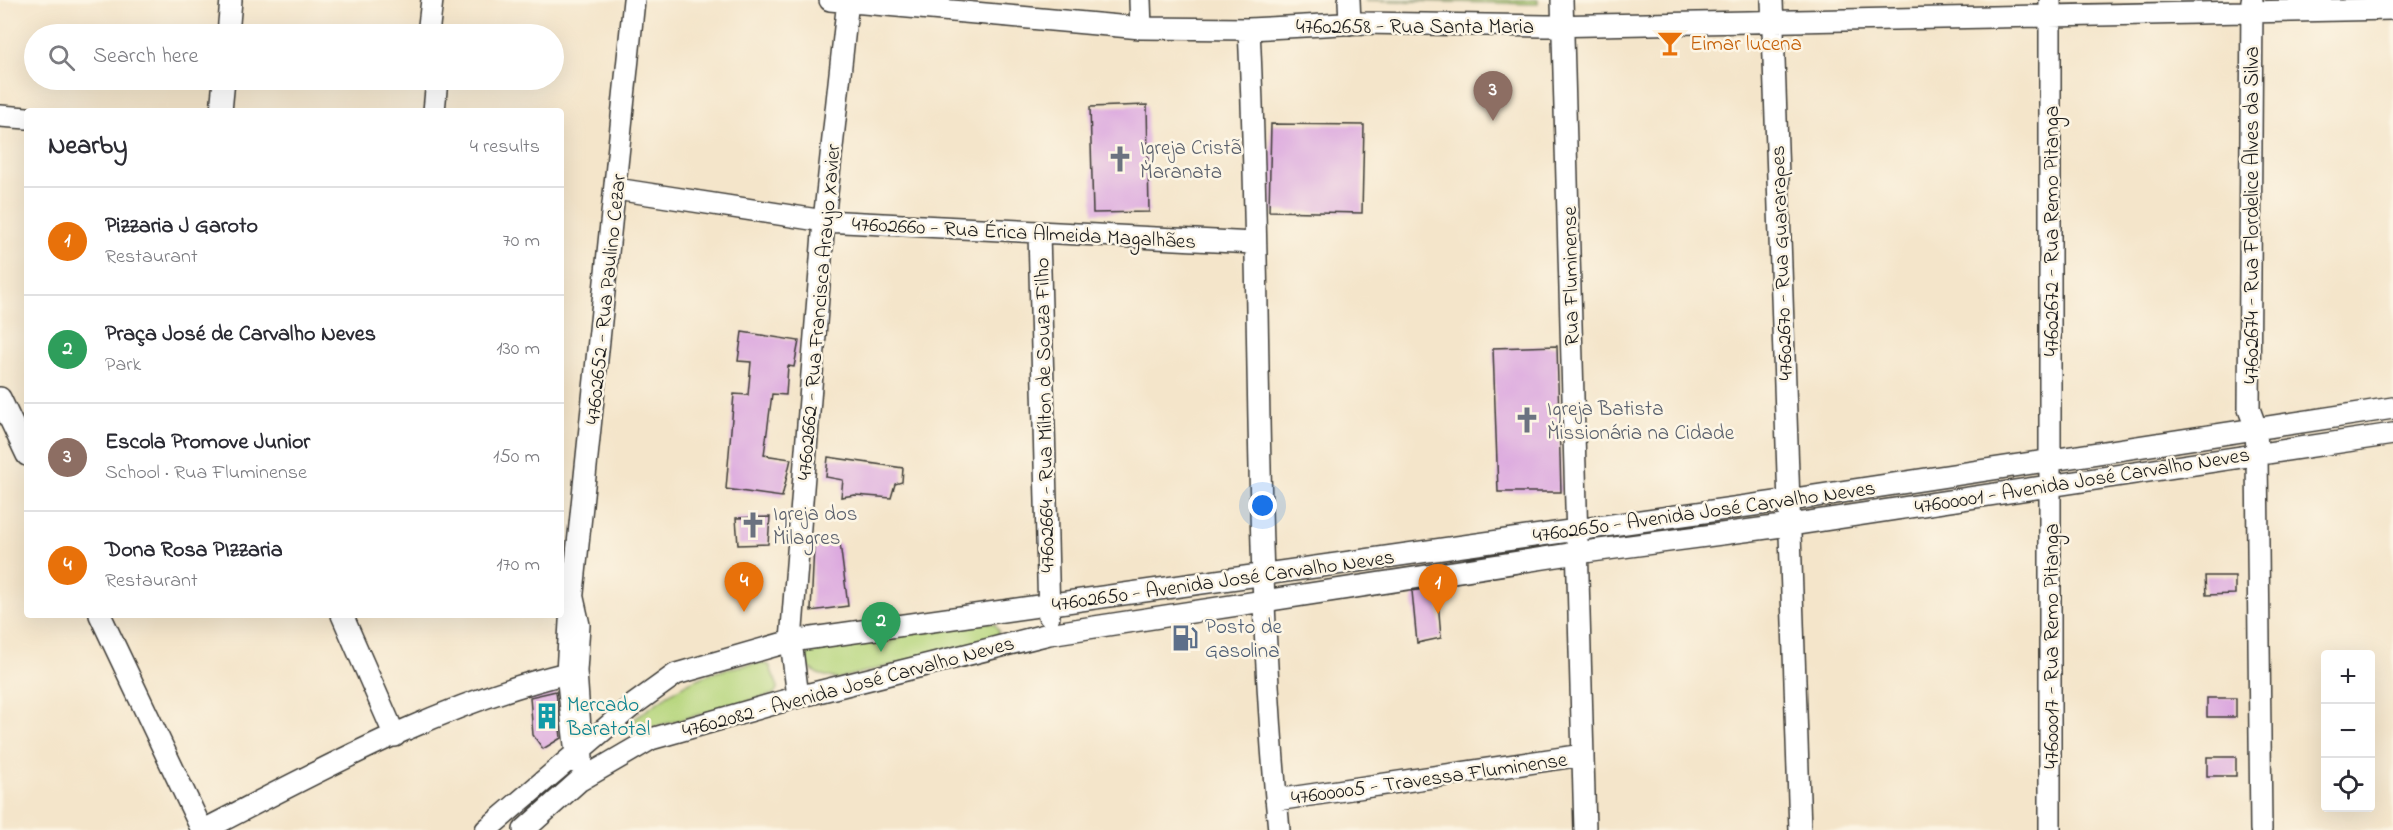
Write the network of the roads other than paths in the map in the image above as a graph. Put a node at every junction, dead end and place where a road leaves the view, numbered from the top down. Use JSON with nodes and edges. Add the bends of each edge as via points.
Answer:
{"nodes":[{"id":1,"x":231,"y":0,"type":"edge"},
{"id":2,"x":432,"y":0,"type":"edge"},
{"id":3,"x":445,"y":0,"type":"edge"},
{"id":4,"x":634,"y":0,"type":"edge"},
{"id":5,"x":1140,"y":0,"type":"edge"},
{"id":6,"x":1349,"y":0,"type":"edge"},
{"id":7,"x":1562,"y":0,"type":"edge"},
{"id":8,"x":1772,"y":0,"type":"edge"},
{"id":9,"x":842,"y":1,"type":"edge"},
{"id":10,"x":2258,"y":5,"type":"edge"},
{"id":11,"x":2050,"y":7,"type":"edge"},
{"id":12,"x":2393,"y":9,"type":"edge"},
{"id":13,"x":1772,"y":22,"type":"junction"},
{"id":14,"x":229,"y":24,"type":"edge"},
{"id":15,"x":429,"y":24,"type":"edge"},
{"id":16,"x":442,"y":24,"type":"edge"},
{"id":17,"x":1350,"y":24,"type":"junction"},
{"id":18,"x":1563,"y":25,"type":"junction"},
{"id":19,"x":1141,"y":28,"type":"junction"},
{"id":20,"x":1249,"y":29,"type":"junction"},
{"id":21,"x":223,"y":90,"type":"edge"},
{"id":22,"x":423,"y":90,"type":"edge"},
{"id":23,"x":436,"y":90,"type":"edge"},
{"id":24,"x":220,"y":108,"type":"edge"},
{"id":25,"x":421,"y":108,"type":"edge"},
{"id":26,"x":434,"y":108,"type":"edge"},
{"id":27,"x":0,"y":116,"type":"edge"},
{"id":28,"x":24,"y":118,"type":"edge"},
{"id":29,"x":616,"y":189,"type":"junction"},
{"id":30,"x":824,"y":221,"type":"junction"},
{"id":31,"x":1039,"y":233,"type":"junction"},
{"id":32,"x":1254,"y":243,"type":"junction"},
{"id":33,"x":0,"y":398,"type":"edge"},
{"id":34,"x":2393,"y":408,"type":"edge"},
{"id":35,"x":2347,"y":415,"type":"junction"},
{"id":36,"x":14,"y":428,"type":"edge"},
{"id":37,"x":2256,"y":428,"type":"junction"},
{"id":38,"x":2393,"y":434,"type":"edge"},
{"id":39,"x":2348,"y":440,"type":"junction"},
{"id":40,"x":24,"y":449,"type":"edge"},
{"id":41,"x":2257,"y":454,"type":"junction"},
{"id":42,"x":2052,"y":461,"type":"junction"},
{"id":43,"x":2052,"y":484,"type":"junction"},
{"id":44,"x":1789,"y":500,"type":"junction"},
{"id":45,"x":1790,"y":525,"type":"junction"},
{"id":46,"x":1575,"y":529,"type":"junction"},
{"id":47,"x":1577,"y":553,"type":"junction"},
{"id":48,"x":1369,"y":560,"type":"junction"},
{"id":49,"x":1263,"y":576,"type":"junction"},
{"id":50,"x":1371,"y":586,"type":"junction"},
{"id":51,"x":567,"y":599,"type":"edge"},
{"id":52,"x":1264,"y":601,"type":"junction"},
{"id":53,"x":1048,"y":604,"type":"junction"},
{"id":54,"x":101,"y":618,"type":"edge"},
{"id":55,"x":343,"y":618,"type":"edge"},
{"id":56,"x":1095,"y":626,"type":"joint"},
{"id":57,"x":1049,"y":634,"type":"junction"},
{"id":58,"x":790,"y":641,"type":"junction"},
{"id":59,"x":567,"y":673,"type":"junction"},
{"id":60,"x":798,"y":697,"type":"junction"},
{"id":61,"x":395,"y":736,"type":"junction"},
{"id":62,"x":580,"y":751,"type":"junction"},
{"id":63,"x":1583,"y":755,"type":"junction"},
{"id":64,"x":579,"y":781,"type":"junction"},
{"id":65,"x":1276,"y":800,"type":"junction"},
{"id":66,"x":203,"y":830,"type":"edge"},
{"id":67,"x":486,"y":830,"type":"edge"},
{"id":68,"x":524,"y":830,"type":"edge"},
{"id":69,"x":1279,"y":830,"type":"edge"},
{"id":70,"x":1585,"y":830,"type":"edge"},
{"id":71,"x":1800,"y":830,"type":"edge"},
{"id":72,"x":2050,"y":830,"type":"edge"},
{"id":73,"x":2260,"y":830,"type":"edge"}],
"edges":[{"from":1,"to":14,"type":"street"},
{"from":2,"to":15,"type":"street"},
{"from":3,"to":16,"type":"street"},
{"from":4,"to":29,"type":"street","name":"47602652 - Rua Paulino Cezar"},
{"from":5,"to":19,"type":"street"},
{"from":6,"to":17,"type":"street"},
{"from":7,"to":18,"type":"street","name":"Rua Fluminense"},
{"from":8,"to":13,"type":"street","name":"47602670 - Rua Guararapes"},
{"from":9,"to":19,"type":"street","name":"47602658 - Rua Santa Maria"},
{"from":9,"to":30,"type":"street","name":"47602662 - Rua Francisca Araujo Xavier"},
{"from":10,"to":11,"type":"street","name":"47602658 - Rua Santa Maria"},
{"from":10,"to":12,"type":"street","name":"47602658 - Rua Santa Maria"},
{"from":10,"to":37,"type":"street","name":"47602674 - Rua Flordelice Alves da Silva","via":[[2249,409]]},
{"from":11,"to":13,"type":"street","name":"47602658 - Rua Santa Maria"},
{"from":11,"to":42,"type":"street","name":"47602672 - Rua Remo Pitanga"},
{"from":13,"to":18,"type":"street","name":"47602658 - Rua Santa Maria"},
{"from":13,"to":44,"type":"street","name":"47602670 - Rua Guararapes"},
{"from":17,"to":18,"type":"street","name":"47602658 - Rua Santa Maria"},
{"from":17,"to":20,"type":"street","name":"47602658 - Rua Santa Maria"},
{"from":18,"to":46,"type":"street","name":"Rua Fluminense"},
{"from":19,"to":20,"type":"street","name":"47602658 - Rua Santa Maria"},
{"from":20,"to":32,"type":"street"},
{"from":21,"to":24,"type":"street"},
{"from":22,"to":25,"type":"street"},
{"from":23,"to":26,"type":"street"},
{"from":27,"to":28,"type":"street"},
{"from":29,"to":30,"type":"street","name":"47602660 - Rua Érica Almeida Magalhães"},
{"from":29,"to":51,"type":"street","name":"47602652 - Rua Paulino Cezar"},
{"from":30,"to":31,"type":"street","name":"47602660 - Rua Érica Almeida Magalhães"},
{"from":30,"to":58,"type":"street","name":"47602662 - Rua Francisca Araujo Xavier"},
{"from":31,"to":32,"type":"street","name":"47602660 - Rua Érica Almeida Magalhães"},
{"from":31,"to":53,"type":"street","name":"47602664 - Rua Mílton de Souza Filho"},
{"from":32,"to":49,"type":"street"},
{"from":33,"to":36,"type":"street"},
{"from":34,"to":35,"type":"street","name":"47602650 - Avenida José Carvalho Neves"},
{"from":35,"to":37,"type":"street","name":"47602650 - Avenida José Carvalho Neves"},
{"from":35,"to":39,"type":"street"},
{"from":36,"to":40,"type":"street"},
{"from":37,"to":41,"type":"street","name":"47602674 - Rua Flordelice Alves da Silva"},
{"from":37,"to":42,"type":"street","name":"47602650 - Avenida José Carvalho Neves"},
{"from":38,"to":39,"type":"street","name":"47600001 - Avenida José Carvalho Neves"},
{"from":39,"to":41,"type":"street","name":"47600001 - Avenida José Carvalho Neves"},
{"from":41,"to":43,"type":"street","name":"47600001 - Avenida José Carvalho Neves"},
{"from":41,"to":73,"type":"street","name":"47602674 - Rua Flordelice Alves da Silva"},
{"from":42,"to":43,"type":"street","name":"47600017 - Rua Remo Pitanga"},
{"from":42,"to":44,"type":"street","name":"47602650 - Avenida José Carvalho Neves"},
{"from":43,"to":45,"type":"street","name":"47600001 - Avenida José Carvalho Neves"},
{"from":43,"to":72,"type":"street","name":"47600017 - Rua Remo Pitanga"},
{"from":44,"to":45,"type":"street","name":"47602670 - Rua Guararapes"},
{"from":44,"to":46,"type":"street","name":"47602650 - Avenida José Carvalho Neves"},
{"from":45,"to":47,"type":"street","name":"47600001 - Avenida José Carvalho Neves"},
{"from":45,"to":71,"type":"street","name":"47602670 - Rua Guararapes"},
{"from":46,"to":47,"type":"street","name":"Rua Fluminense"},
{"from":46,"to":48,"type":"street","name":"47602650 - Avenida José Carvalho Neves"},
{"from":47,"to":50,"type":"street","name":"47600001 - Avenida José Carvalho Neves"},
{"from":47,"to":63,"type":"street","name":"Rua Fluminense"},
{"from":48,"to":49,"type":"street","name":"47602650 - Avenida José Carvalho Neves"},
{"from":48,"to":50,"type":"street"},
{"from":49,"to":52,"type":"street"},
{"from":49,"to":53,"type":"street","name":"47602650 - Avenida José Carvalho Neves"},
{"from":50,"to":52,"type":"street","name":"47600001 - Avenida José Carvalho Neves"},
{"from":51,"to":59,"type":"street","name":"47602652 - Rua Paulino Cezar"},
{"from":51,"to":62,"type":"street","name":"47602652 - Rua Paulino Cezar","via":[[579,625],[576,671]]},
{"from":52,"to":56,"type":"street","name":"47600001 - Avenida José Carvalho Neves"},
{"from":52,"to":65,"type":"street"},
{"from":53,"to":57,"type":"street","name":"47602664 - Rua Mílton de Souza Filho"},
{"from":53,"to":58,"type":"street","name":"47602650 - Avenida José Carvalho Neves"},
{"from":54,"to":66,"type":"street"},
{"from":55,"to":61,"type":"street"},
{"from":56,"to":57,"type":"street","name":"47602082 - Avenida José Carvalho Neves"},
{"from":57,"to":60,"type":"street","name":"47602082 - Avenida José Carvalho Neves"},
{"from":58,"to":60,"type":"street","name":"47602662 - Rua Francisca Araujo Xavier"},
{"from":58,"to":62,"type":"street","name":"47602650 - Avenida José Carvalho Neves","via":[[675,674]]},
{"from":59,"to":61,"type":"street","via":[[487,696]]},
{"from":59,"to":62,"type":"street","name":"47602652 - Rua Paulino Cezar"},
{"from":60,"to":64,"type":"street","name":"47602082 - Avenida José Carvalho Neves","via":[[651,739]]},
{"from":61,"to":66,"type":"street"},
{"from":62,"to":64,"type":"street","name":"47602652 - Rua Paulino Cezar"},
{"from":62,"to":67,"type":"street","name":"47602650 - Avenida José Carvalho Neves"},
{"from":63,"to":65,"type":"street","name":"47600005 - Travessa Fluminense"},
{"from":63,"to":70,"type":"street","name":"Rua Fluminense"},
{"from":64,"to":68,"type":"street","name":"47602082 - Avenida José Carvalho Neves"},
{"from":65,"to":69,"type":"street"}]}
